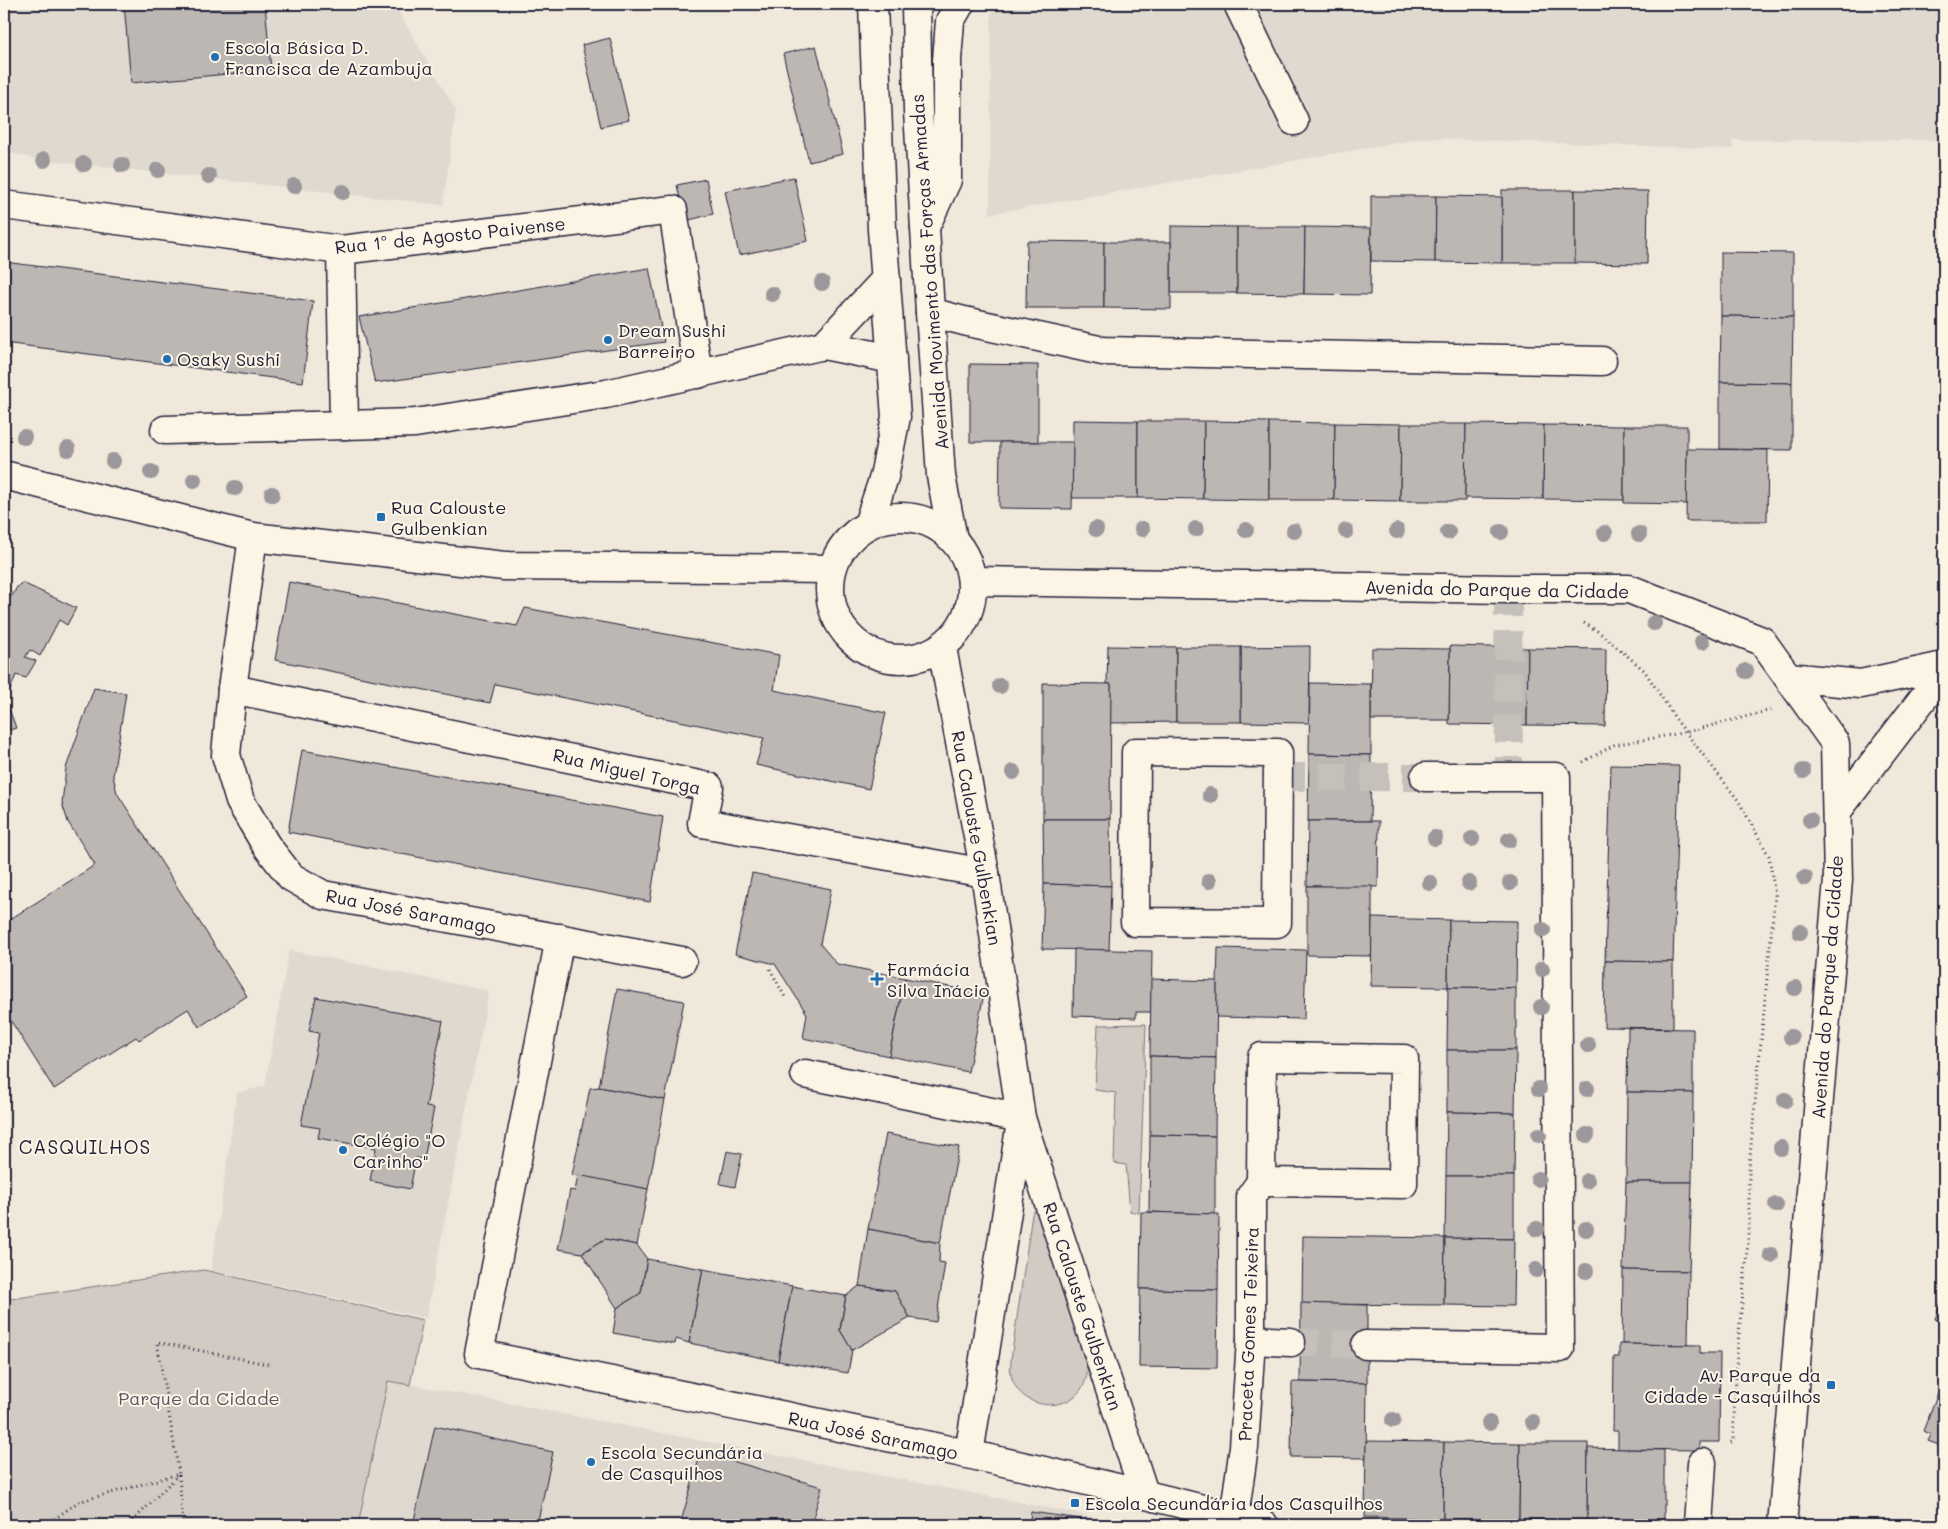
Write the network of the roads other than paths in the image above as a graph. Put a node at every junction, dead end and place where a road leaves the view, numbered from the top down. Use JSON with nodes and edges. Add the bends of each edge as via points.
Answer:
{"nodes":[{"id":1,"x":873,"y":4,"type":"edge"},
{"id":2,"x":916,"y":4,"type":"edge"},
{"id":3,"x":1238,"y":4,"type":"edge"},
{"id":4,"x":950,"y":9,"type":"edge"},
{"id":5,"x":1294,"y":121,"type":"dead end"},
{"id":6,"x":4,"y":205,"type":"edge"},
{"id":7,"x":924,"y":228,"type":"junction"},
{"id":8,"x":341,"y":250,"type":"junction"},
{"id":9,"x":886,"y":279,"type":"junction"},
{"id":10,"x":930,"y":312,"type":"junction"},
{"id":11,"x":824,"y":345,"type":"junction"},
{"id":12,"x":892,"y":359,"type":"junction"},
{"id":13,"x":1602,"y":361,"type":"dead end"},
{"id":14,"x":698,"y":374,"type":"junction"},
{"id":15,"x":344,"y":425,"type":"junction"},
{"id":16,"x":165,"y":430,"type":"dead end"},
{"id":17,"x":4,"y":475,"type":"edge"},
{"id":18,"x":868,"y":525,"type":"junction"},
{"id":19,"x":254,"y":537,"type":"junction"},
{"id":20,"x":953,"y":539,"type":"junction"},
{"id":21,"x":831,"y":569,"type":"junction"},
{"id":22,"x":972,"y":581,"type":"junction"},
{"id":23,"x":942,"y":648,"type":"junction"},
{"id":24,"x":1944,"y":666,"type":"edge"},
{"id":25,"x":1944,"y":672,"type":"edge"},
{"id":26,"x":1795,"y":687,"type":"junction"},
{"id":27,"x":232,"y":689,"type":"junction"},
{"id":28,"x":1136,"y":752,"type":"joint"},
{"id":29,"x":1425,"y":777,"type":"tunnel mouth"},
{"id":30,"x":1837,"y":811,"type":"junction"},
{"id":31,"x":985,"y":873,"type":"junction"},
{"id":32,"x":560,"y":938,"type":"junction"},
{"id":33,"x":682,"y":961,"type":"dead end"},
{"id":34,"x":805,"y":1074,"type":"dead end"},
{"id":35,"x":1022,"y":1118,"type":"junction"},
{"id":36,"x":1261,"y":1182,"type":"junction"},
{"id":37,"x":1251,"y":1340,"type":"junction"},
{"id":38,"x":1291,"y":1342,"type":"tunnel mouth"},
{"id":39,"x":1366,"y":1345,"type":"tunnel mouth"},
{"id":40,"x":969,"y":1454,"type":"junction"},
{"id":41,"x":1702,"y":1463,"type":"road end"},
{"id":42,"x":1144,"y":1494,"type":"junction"},
{"id":43,"x":1234,"y":1517,"type":"junction"},
{"id":44,"x":1264,"y":1525,"type":"edge"},
{"id":45,"x":1698,"y":1525,"type":"edge"},
{"id":46,"x":1782,"y":1525,"type":"edge"}],
"edges":[{"from":1,"to":9,"type":"street"},
{"from":2,"to":7,"type":"street","name":"Avenida Movimento das Forças Armadas"},
{"from":3,"to":5,"type":"street"},
{"from":4,"to":7,"type":"street","via":[[947,180]]},
{"from":6,"to":8,"type":"street","name":"Rua 1º de Agosto Paivense"},
{"from":7,"to":10,"type":"street","name":"Avenida Movimento das Forças Armadas"},
{"from":8,"to":14,"type":"street","name":"Rua 1º de Agosto Paivense","via":[[673,210]]},
{"from":8,"to":15,"type":"street"},
{"from":9,"to":11,"type":"street"},
{"from":9,"to":12,"type":"street"},
{"from":10,"to":13,"type":"street","via":[[1102,351]]},
{"from":10,"to":20,"type":"street","name":"Avenida Movimento das Forças Armadas","via":[[941,476]]},
{"from":11,"to":12,"type":"street"},
{"from":11,"to":14,"type":"street"},
{"from":12,"to":18,"type":"street","via":[[896,417],[884,477]]},
{"from":14,"to":15,"type":"street","via":[[606,394],[415,423]]},
{"from":15,"to":16,"type":"street"},
{"from":17,"to":19,"type":"street"},
{"from":18,"to":20,"type":"street","via":[[885,518],[910,517],[937,526]]},
{"from":18,"to":21,"type":"street","via":[[843,546]]},
{"from":19,"to":21,"type":"street","via":[[504,566]]},
{"from":19,"to":27,"type":"street","name":"Rua José Saramago"},
{"from":20,"to":22,"type":"street","via":[[971,571]]},
{"from":21,"to":23,"type":"street","via":[[829,594],[837,622],[853,642],[882,658],[906,660]]},
{"from":22,"to":23,"type":"street","via":[[973,596],[960,631]]},
{"from":22,"to":26,"type":"street","name":"Avenida do Parque da Cidade","via":[[1629,589],[1762,641]]},
{"from":23,"to":31,"type":"street","name":"Rua Calouste Gulbenkian"},
{"from":24,"to":26,"type":"street","via":[[1861,684]]},
{"from":25,"to":30,"type":"street"},
{"from":26,"to":30,"type":"street","name":"Avenida do Parque da Cidade","via":[[1835,743]]},
{"from":27,"to":31,"type":"street","name":"Rua Miguel Torga","via":[[709,786],[702,823]]},
{"from":27,"to":32,"type":"street","name":"Rua José Saramago","via":[[226,755],[240,801],[266,845],[291,878],[323,895]]},
{"from":28,"to":28,"type":"street","via":[[1135,922],[1277,923],[1278,753]]},
{"from":29,"to":39,"type":"street","via":[[1556,777],[1560,1348]]},
{"from":30,"to":46,"type":"street","name":"Avenida do Parque da Cidade","via":[[1838,880]]},
{"from":31,"to":35,"type":"street","name":"Rua Calouste Gulbenkian"},
{"from":32,"to":33,"type":"street","name":"Rua José Saramago"},
{"from":32,"to":40,"type":"street","name":"Rua José Saramago","via":[[479,1354]]},
{"from":34,"to":35,"type":"street"},
{"from":35,"to":40,"type":"street","name":"Rua Calouste Gulbenkian"},
{"from":35,"to":42,"type":"street","name":"Rua Calouste Gulbenkian"},
{"from":36,"to":36,"type":"street","via":[[1403,1184],[1404,1059],[1262,1058]]},
{"from":36,"to":37,"type":"street","name":"Praceta Gomes Teixeira","via":[[1252,1196]]},
{"from":37,"to":38,"type":"street"},
{"from":37,"to":43,"type":"street","name":"Praceta Gomes Teixeira","via":[[1244,1447]]},
{"from":40,"to":42,"type":"street","name":"Rua José Saramago"},
{"from":41,"to":45,"type":"street"},
{"from":42,"to":43,"type":"street","name":"Rua José Saramago"},
{"from":43,"to":44,"type":"street","name":"Rua José Saramago"}]}
